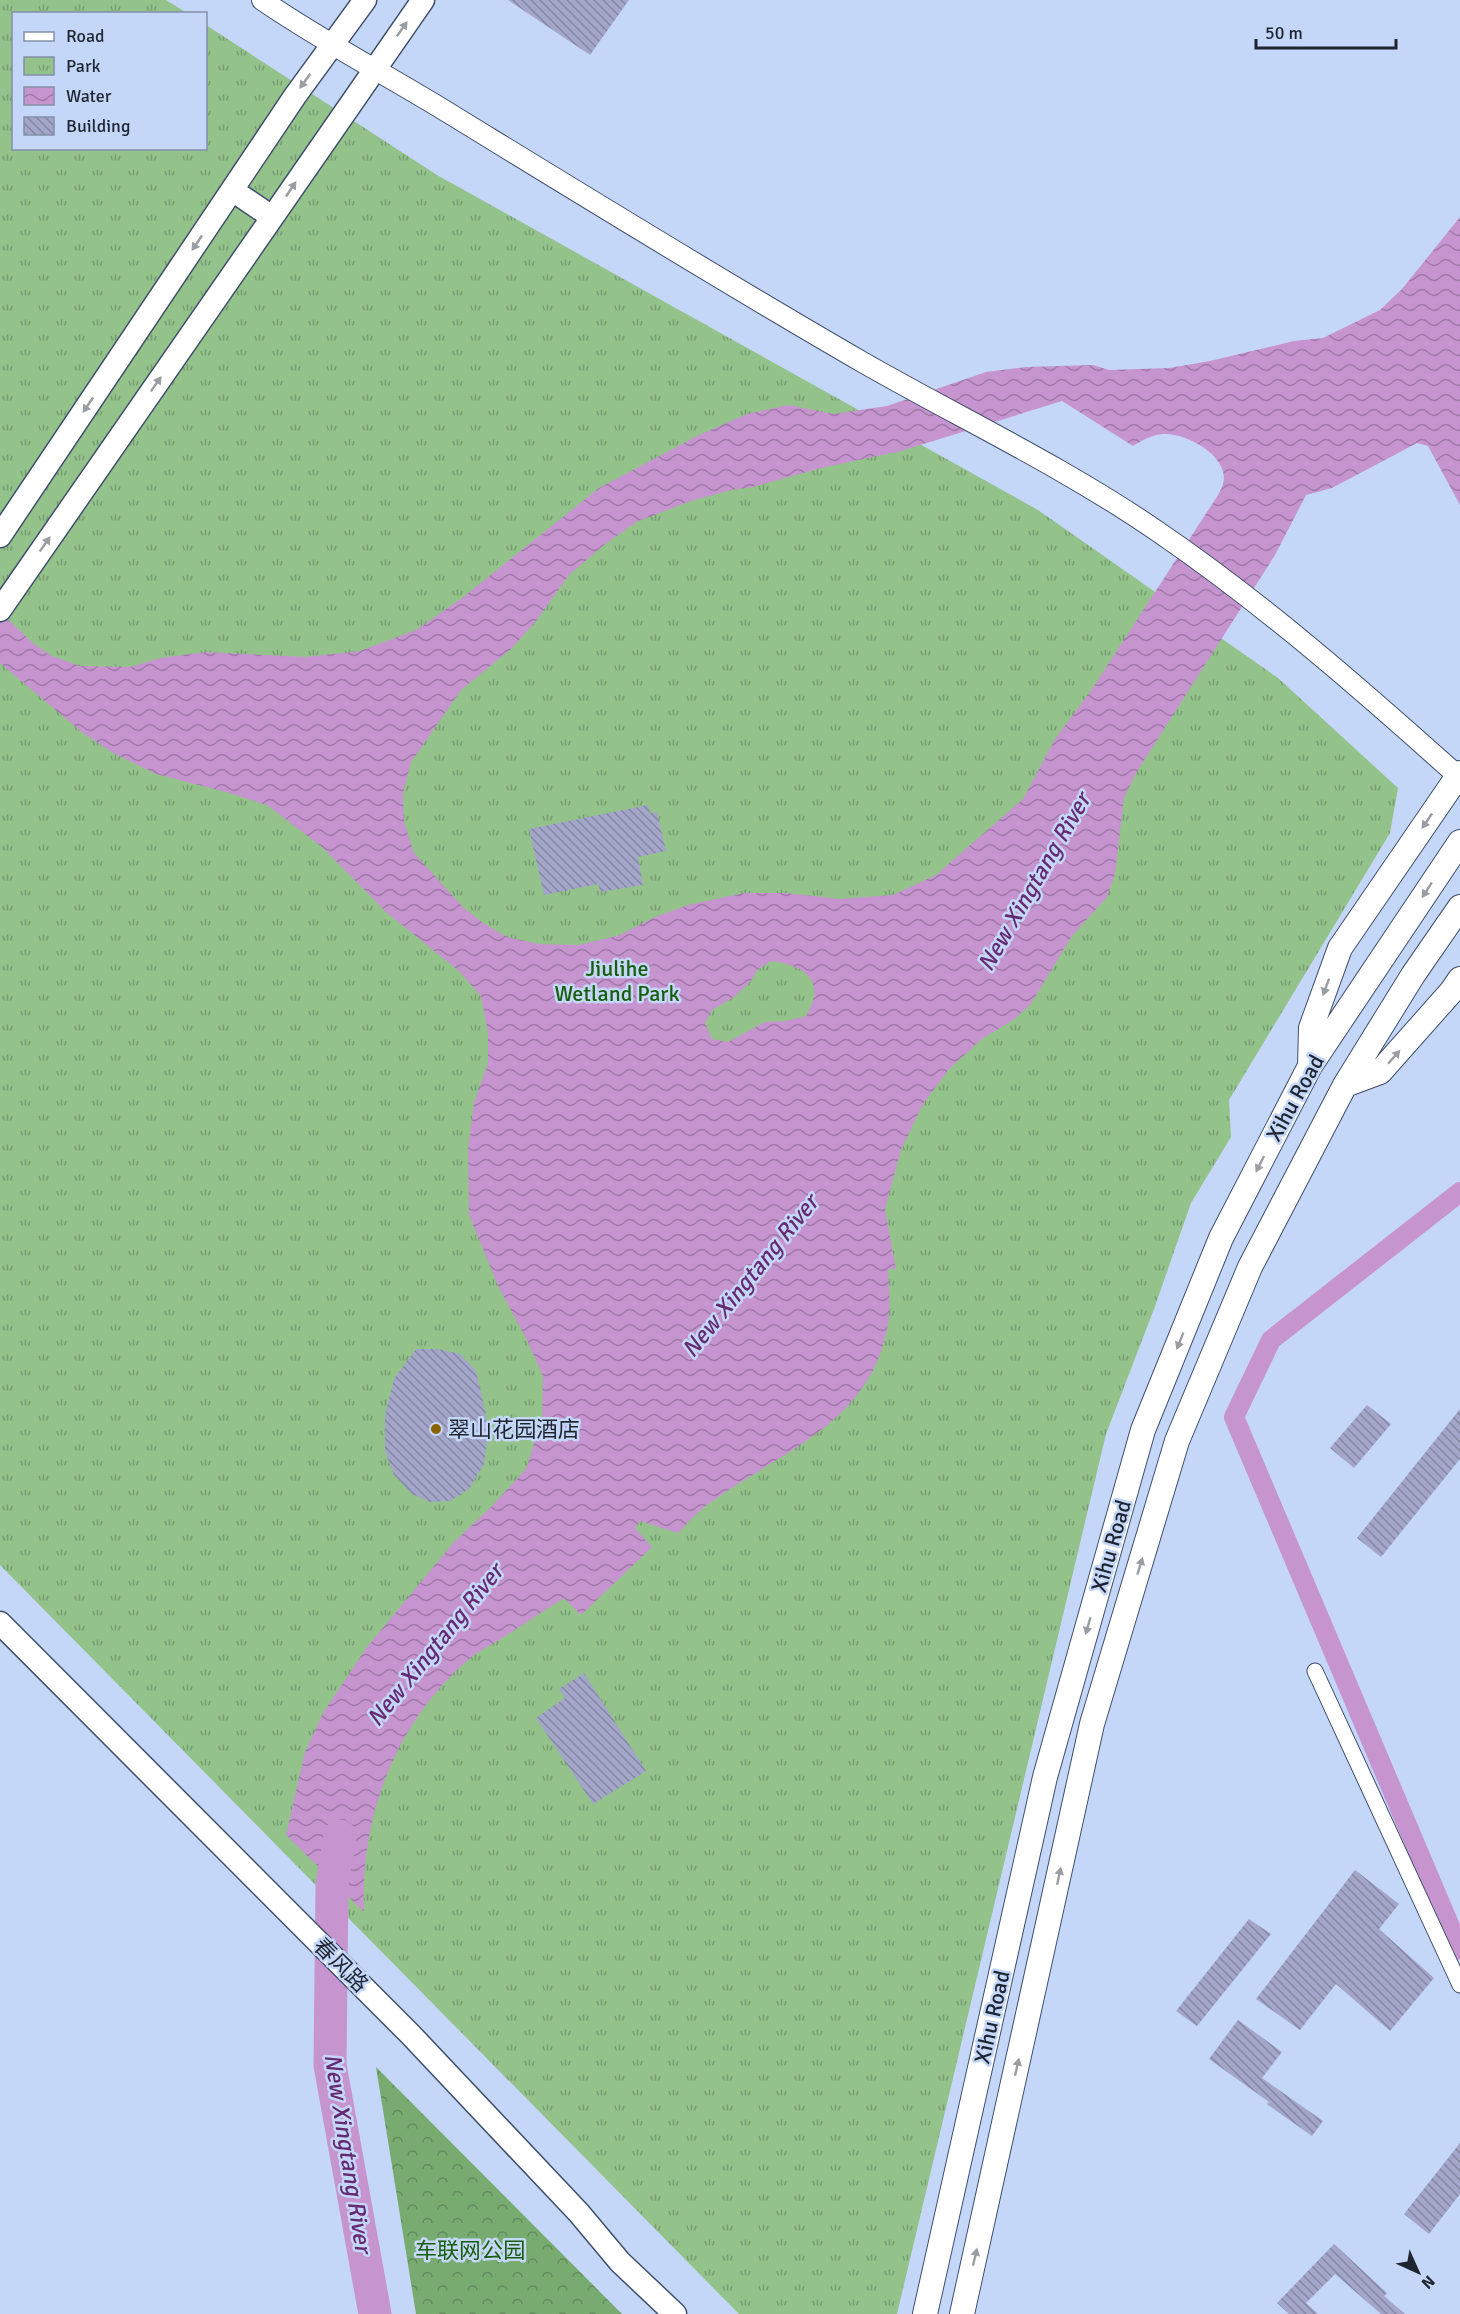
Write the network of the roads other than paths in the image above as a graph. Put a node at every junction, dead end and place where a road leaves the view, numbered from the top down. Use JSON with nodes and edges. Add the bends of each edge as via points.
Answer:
{"nodes":[{"id":1,"x":261,"y":0,"type":"edge"},
{"id":2,"x":364,"y":0,"type":"edge"},
{"id":3,"x":423,"y":0,"type":"edge"},
{"id":4,"x":332,"y":44,"type":"junction"},
{"id":5,"x":375,"y":68,"type":"junction"},
{"id":6,"x":232,"y":190,"type":"junction"},
{"id":7,"x":272,"y":217,"type":"junction"},
{"id":8,"x":0,"y":536,"type":"edge"},
{"id":9,"x":6,"y":601,"type":"edge"},
{"id":10,"x":1459,"y":774,"type":"edge"},
{"id":11,"x":1460,"y":842,"type":"edge"},
{"id":12,"x":1460,"y":907,"type":"edge"},
{"id":13,"x":1460,"y":979,"type":"edge"},
{"id":14,"x":1310,"y":1066,"type":"junction"},
{"id":15,"x":1345,"y":1085,"type":"junction"},
{"id":16,"x":0,"y":1623,"type":"edge"},
{"id":17,"x":1315,"y":1671,"type":"dead end"},
{"id":18,"x":1460,"y":1985,"type":"edge"},
{"id":19,"x":675,"y":2314,"type":"edge"},
{"id":20,"x":925,"y":2314,"type":"edge"},
{"id":21,"x":962,"y":2314,"type":"edge"}],
"edges":[{"from":1,"to":4,"type":"street"},
{"from":2,"to":4,"type":"main road"},
{"from":5,"to":3,"type":"main road","one_way":true},
{"from":4,"to":5,"type":"street"},
{"from":4,"to":6,"type":"main road","one_way":true},
{"from":7,"to":5,"type":"main road","one_way":true},
{"from":5,"to":10,"type":"street","via":[[729,285],[992,431],[1156,531],[1273,616]]},
{"from":6,"to":7,"type":"main road"},
{"from":6,"to":8,"type":"main road","one_way":true},
{"from":9,"to":7,"type":"main road","one_way":true},
{"from":10,"to":14,"type":"main road","one_way":true,"via":[[1340,948],[1311,1028]]},
{"from":11,"to":14,"type":"main road","name":"Xihu Road","one_way":true},
{"from":12,"to":15,"type":"main road","name":"Xihu Road"},
{"from":15,"to":13,"type":"main road","one_way":true,"via":[[1380,1072]]},
{"from":14,"to":20,"type":"main road","name":"Xihu Road","one_way":true,"via":[[1221,1238],[1143,1430],[1045,1777]]},
{"from":21,"to":15,"type":"main road","name":"Xihu Road","one_way":true,"via":[[1092,1724],[1177,1441],[1250,1267]]},
{"from":16,"to":19,"type":"main road","name":"春风路","via":[[410,2034],[579,2213],[620,2262]]},
{"from":17,"to":18,"type":"street"}]}
